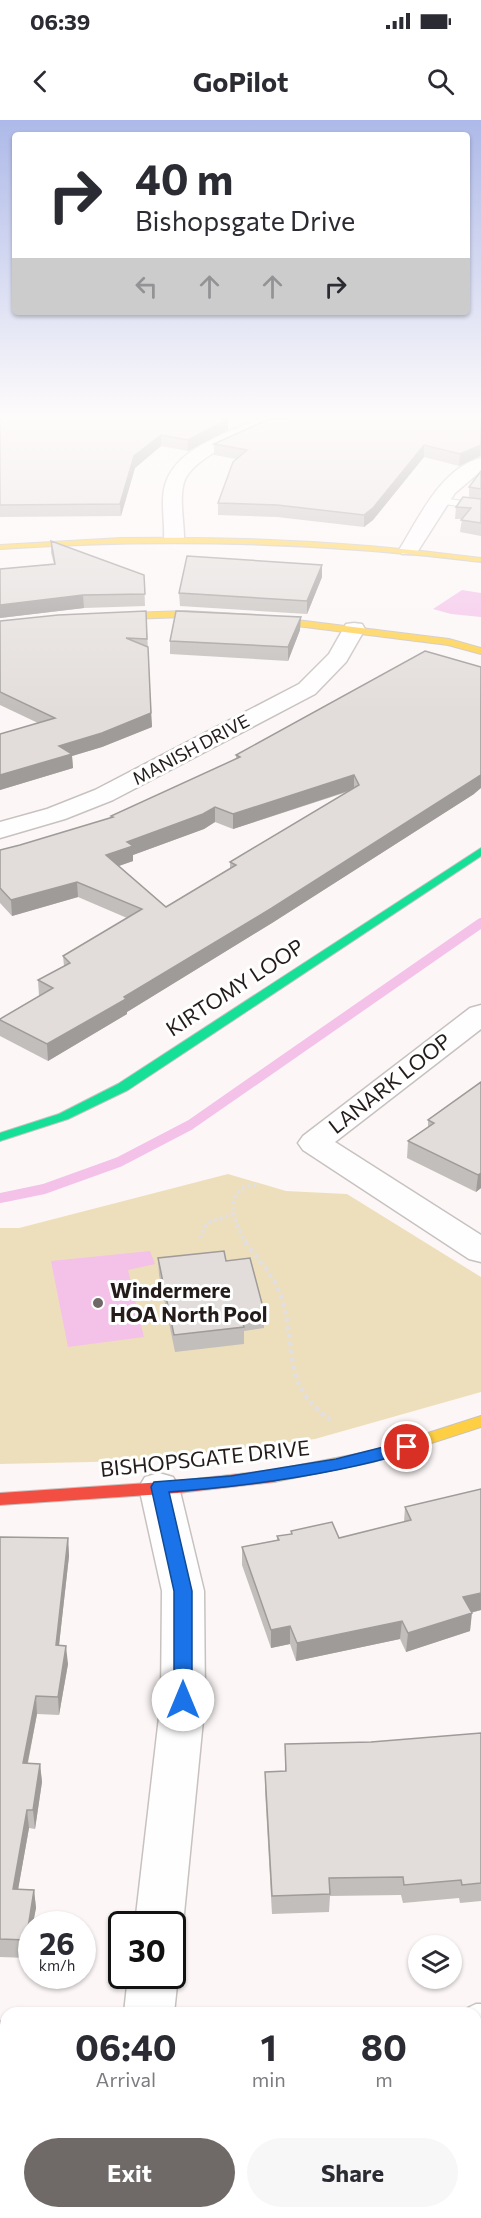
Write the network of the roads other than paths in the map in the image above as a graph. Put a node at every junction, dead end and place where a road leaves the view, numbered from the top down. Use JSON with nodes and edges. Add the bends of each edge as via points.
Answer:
{"nodes":[{"id":1,"x":174,"y":516,"type":"edge"},
{"id":2,"x":431,"y":516,"type":"edge"},
{"id":3,"x":174,"y":538,"type":"junction"},
{"id":4,"x":0,"y":547,"type":"edge"},
{"id":5,"x":409,"y":550,"type":"junction"},
{"id":6,"x":481,"y":560,"type":"edge"},
{"id":7,"x":84,"y":618,"type":"edge"},
{"id":8,"x":354,"y":629,"type":"junction"},
{"id":9,"x":481,"y":651,"type":"edge"},
{"id":10,"x":0,"y":830,"type":"edge"},
{"id":11,"x":481,"y":851,"type":"edge"},
{"id":12,"x":481,"y":1014,"type":"edge"},
{"id":13,"x":0,"y":1137,"type":"edge"},
{"id":14,"x":481,"y":1251,"type":"edge"},
{"id":15,"x":481,"y":1421,"type":"edge"},
{"id":16,"x":159,"y":1487,"type":"junction"},
{"id":17,"x":0,"y":1499,"type":"edge"},
{"id":18,"x":160,"y":1911,"type":"edge"},
{"id":19,"x":152,"y":1989,"type":"edge"},
{"id":20,"x":150,"y":2007,"type":"edge"}],
"edges":[{"from":1,"to":3,"type":"street"},
{"from":2,"to":5,"type":"street"},
{"from":3,"to":4,"type":"street","via":[[56,541]]},
{"from":3,"to":5,"type":"street","via":[[314,542]]},
{"from":5,"to":6,"type":"street"},
{"from":7,"to":8,"type":"street","via":[[186,614]]},
{"from":8,"to":9,"type":"street","via":[[449,642]]},
{"from":8,"to":10,"type":"street","name":"MANISH DRIVE","via":[[338,657],[307,689],[104,795]]},
{"from":11,"to":13,"type":"street","name":"KIRTOMY LOOP","via":[[123,1087],[64,1118]]},
{"from":12,"to":14,"type":"street","name":"LANARK LOOP","via":[[314,1143]]},
{"from":15,"to":16,"type":"street","name":"BISHOPSGATE DRIVE","via":[[407,1447],[336,1465],[231,1482]]},
{"from":16,"to":17,"type":"street","name":"BISHOPSGATE DRIVE"},
{"from":16,"to":18,"type":"street","via":[[183,1591],[183,1700]]},
{"from":19,"to":20,"type":"street"}]}
